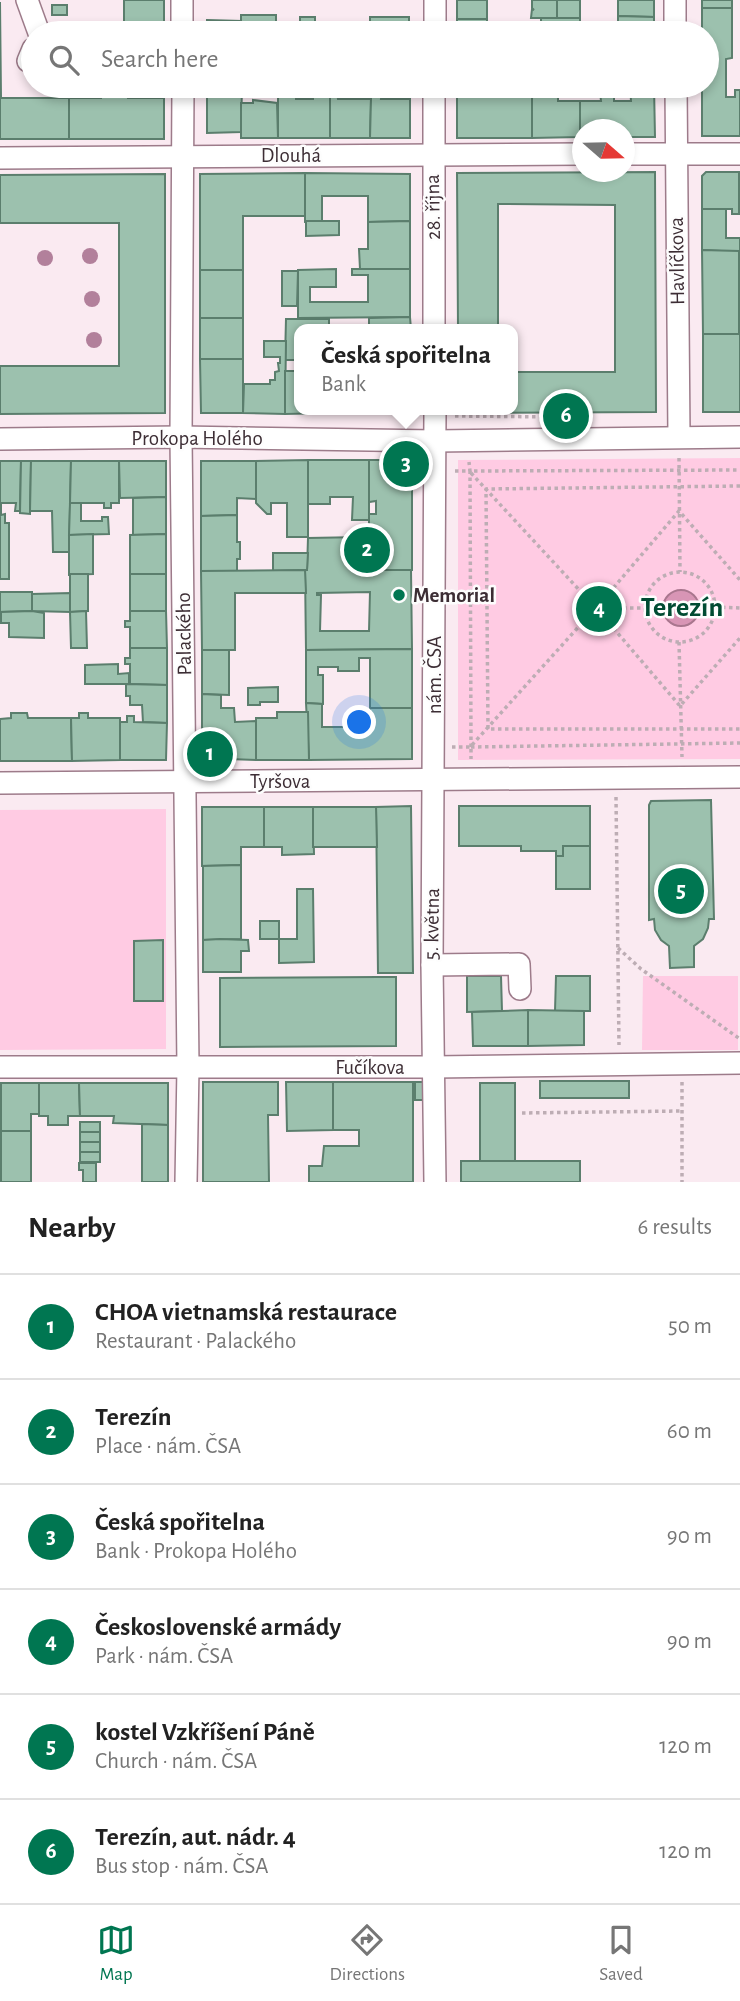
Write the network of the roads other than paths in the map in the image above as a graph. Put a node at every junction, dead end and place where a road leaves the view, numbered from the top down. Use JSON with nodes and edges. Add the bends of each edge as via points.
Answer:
{"nodes":[{"id":1,"x":27,"y":0,"type":"edge"},
{"id":2,"x":182,"y":0,"type":"edge"},
{"id":3,"x":435,"y":0,"type":"edge"},
{"id":4,"x":675,"y":0,"type":"edge"},
{"id":5,"x":35,"y":21,"type":"edge"},
{"id":6,"x":183,"y":21,"type":"edge"},
{"id":7,"x":435,"y":21,"type":"edge"},
{"id":8,"x":675,"y":21,"type":"edge"},
{"id":9,"x":183,"y":98,"type":"edge"},
{"id":10,"x":434,"y":98,"type":"edge"},
{"id":11,"x":676,"y":98,"type":"edge"},
{"id":12,"x":572,"y":154,"type":"edge"},
{"id":13,"x":635,"y":154,"type":"edge"},
{"id":14,"x":677,"y":154,"type":"junction"},
{"id":15,"x":740,"y":154,"type":"edge"},
{"id":16,"x":433,"y":155,"type":"junction"},
{"id":17,"x":183,"y":156,"type":"junction"},
{"id":18,"x":0,"y":158,"type":"edge"},
{"id":19,"x":435,"y":324,"type":"edge"},
{"id":20,"x":435,"y":415,"type":"edge"},
{"id":21,"x":181,"y":437,"type":"junction"},
{"id":22,"x":679,"y":437,"type":"junction"},
{"id":23,"x":740,"y":437,"type":"edge"},
{"id":24,"x":0,"y":439,"type":"edge"},
{"id":25,"x":436,"y":441,"type":"junction"},
{"id":26,"x":740,"y":777,"type":"edge"},
{"id":27,"x":186,"y":780,"type":"junction"},
{"id":28,"x":433,"y":781,"type":"junction"},
{"id":29,"x":0,"y":783,"type":"edge"},
{"id":30,"x":432,"y":965,"type":"junction"},
{"id":31,"x":520,"y":989,"type":"dead end"},
{"id":32,"x":740,"y":1063,"type":"edge"},
{"id":33,"x":0,"y":1067,"type":"edge"},
{"id":34,"x":188,"y":1067,"type":"junction"},
{"id":35,"x":434,"y":1067,"type":"junction"},
{"id":36,"x":186,"y":1182,"type":"edge"},
{"id":37,"x":435,"y":1182,"type":"edge"}],
"edges":[{"from":1,"to":5,"type":"street"},
{"from":2,"to":6,"type":"street"},
{"from":3,"to":7,"type":"street"},
{"from":4,"to":8,"type":"street"},
{"from":9,"to":17,"type":"street","name":"Palackého"},
{"from":10,"to":16,"type":"street","name":"28. října"},
{"from":11,"to":14,"type":"street","name":"Havlíčkova"},
{"from":12,"to":16,"type":"street","name":"Dlouhá"},
{"from":13,"to":14,"type":"street"},
{"from":14,"to":15,"type":"street"},
{"from":14,"to":22,"type":"street","name":"Havlíčkova"},
{"from":16,"to":17,"type":"street","name":"Dlouhá"},
{"from":16,"to":19,"type":"street","name":"28. října"},
{"from":17,"to":18,"type":"street","name":"Dlouhá"},
{"from":17,"to":21,"type":"street","name":"Palackého"},
{"from":20,"to":25,"type":"street"},
{"from":21,"to":24,"type":"street","name":"Prokopa Holého"},
{"from":21,"to":25,"type":"street","name":"Prokopa Holého"},
{"from":21,"to":27,"type":"street","name":"Palackého"},
{"from":22,"to":23,"type":"street"},
{"from":22,"to":25,"type":"street"},
{"from":25,"to":28,"type":"street","name":"nám. ČSA"},
{"from":26,"to":28,"type":"street"},
{"from":27,"to":28,"type":"street","name":"Tyršova"},
{"from":27,"to":29,"type":"street","name":"Tyršova"},
{"from":27,"to":34,"type":"street","name":"Palackého"},
{"from":28,"to":30,"type":"street","name":"5. května"},
{"from":30,"to":31,"type":"street","via":[[519,964]]},
{"from":30,"to":35,"type":"street","name":"5. května"},
{"from":32,"to":35,"type":"street","name":"Fučíkova"},
{"from":33,"to":34,"type":"street","name":"Fučíkova"},
{"from":34,"to":35,"type":"street","name":"Fučíkova"},
{"from":34,"to":36,"type":"street","name":"Palackého"},
{"from":35,"to":37,"type":"street","name":"5. května"}]}
